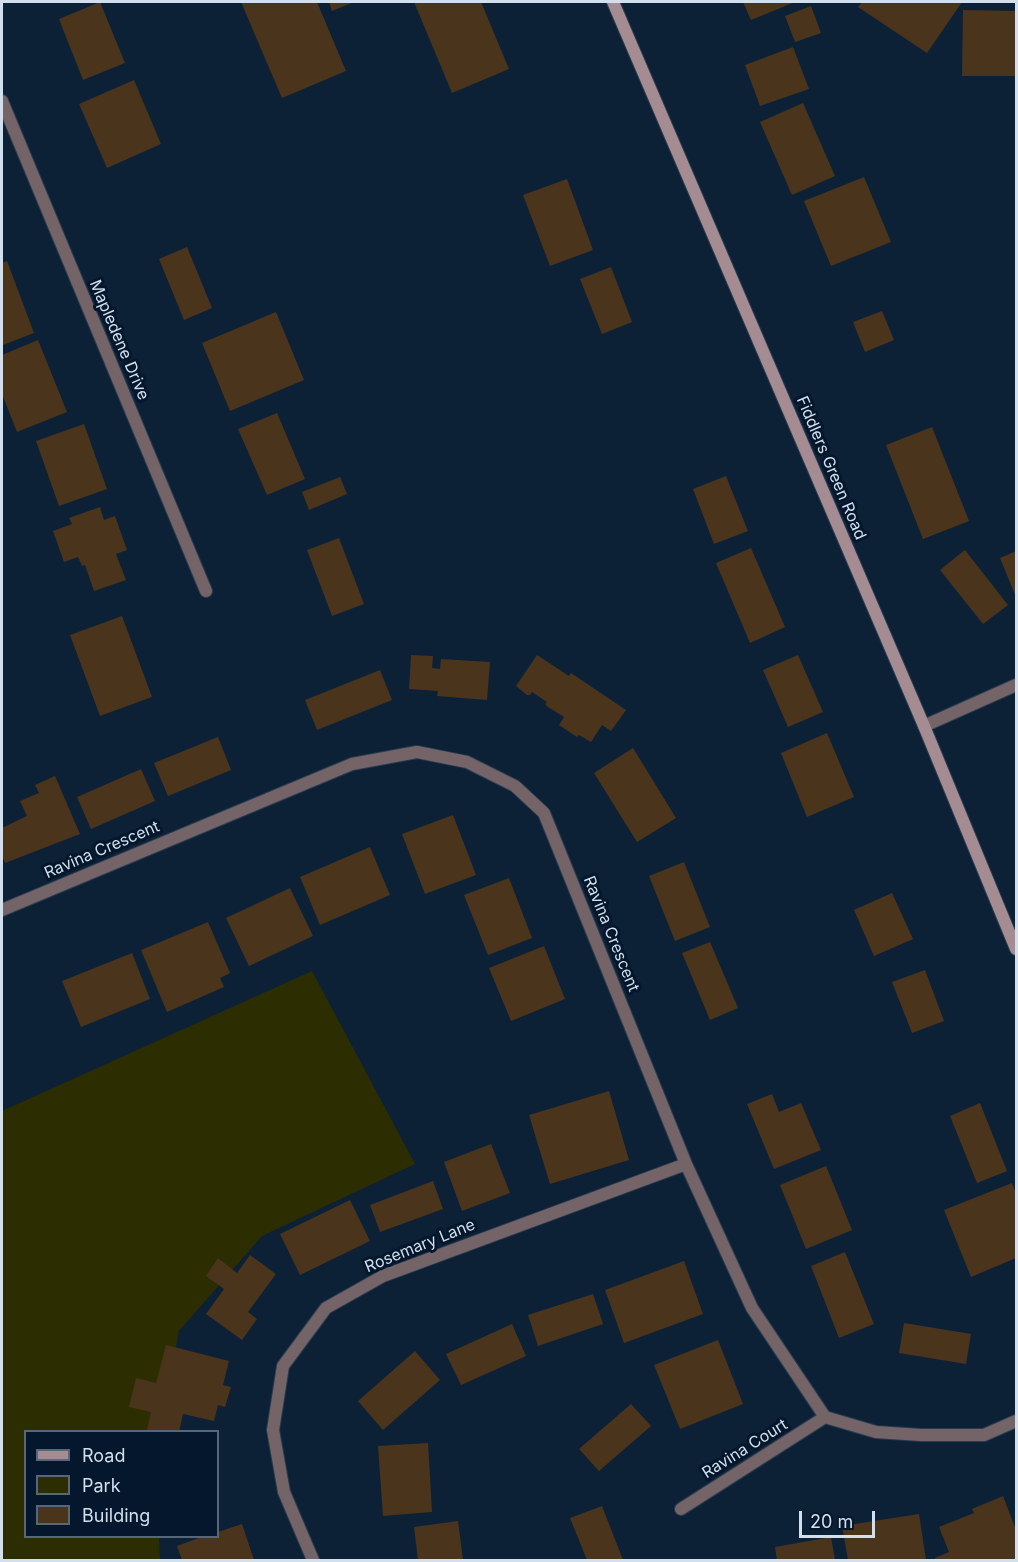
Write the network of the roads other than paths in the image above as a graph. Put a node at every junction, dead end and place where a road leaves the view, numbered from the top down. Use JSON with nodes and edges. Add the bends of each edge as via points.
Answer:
{"nodes":[{"id":1,"x":613,"y":2,"type":"edge"},
{"id":2,"x":2,"y":101,"type":"edge"},
{"id":3,"x":206,"y":591,"type":"dead end"},
{"id":4,"x":1017,"y":685,"type":"edge"},
{"id":5,"x":924,"y":726,"type":"junction"},
{"id":6,"x":2,"y":910,"type":"edge"},
{"id":7,"x":1017,"y":949,"type":"edge"},
{"id":8,"x":686,"y":1164,"type":"junction"},
{"id":9,"x":825,"y":1418,"type":"junction"},
{"id":10,"x":1017,"y":1421,"type":"edge"},
{"id":11,"x":681,"y":1509,"type":"dead end"},
{"id":12,"x":313,"y":1560,"type":"edge"}],
"edges":[{"from":1,"to":5,"type":"main road","name":"Fiddlers Green Road"},
{"from":2,"to":3,"type":"street","name":"Mapledene Drive"},
{"from":4,"to":5,"type":"street"},
{"from":5,"to":7,"type":"main road","name":"Fiddlers Green Road"},
{"from":6,"to":8,"type":"street","name":"Ravina Crescent","via":[[352,764],[417,752],[467,762],[515,786],[544,813]]},
{"from":8,"to":9,"type":"street","name":"Ravina Crescent","via":[[752,1308]]},
{"from":8,"to":12,"type":"street","name":"Rosemary Lane","via":[[383,1276],[326,1308],[283,1366],[273,1430],[284,1492]]},
{"from":9,"to":10,"type":"street","via":[[876,1432],[921,1435],[984,1435]]},
{"from":9,"to":11,"type":"street","name":"Ravina Court"}]}
